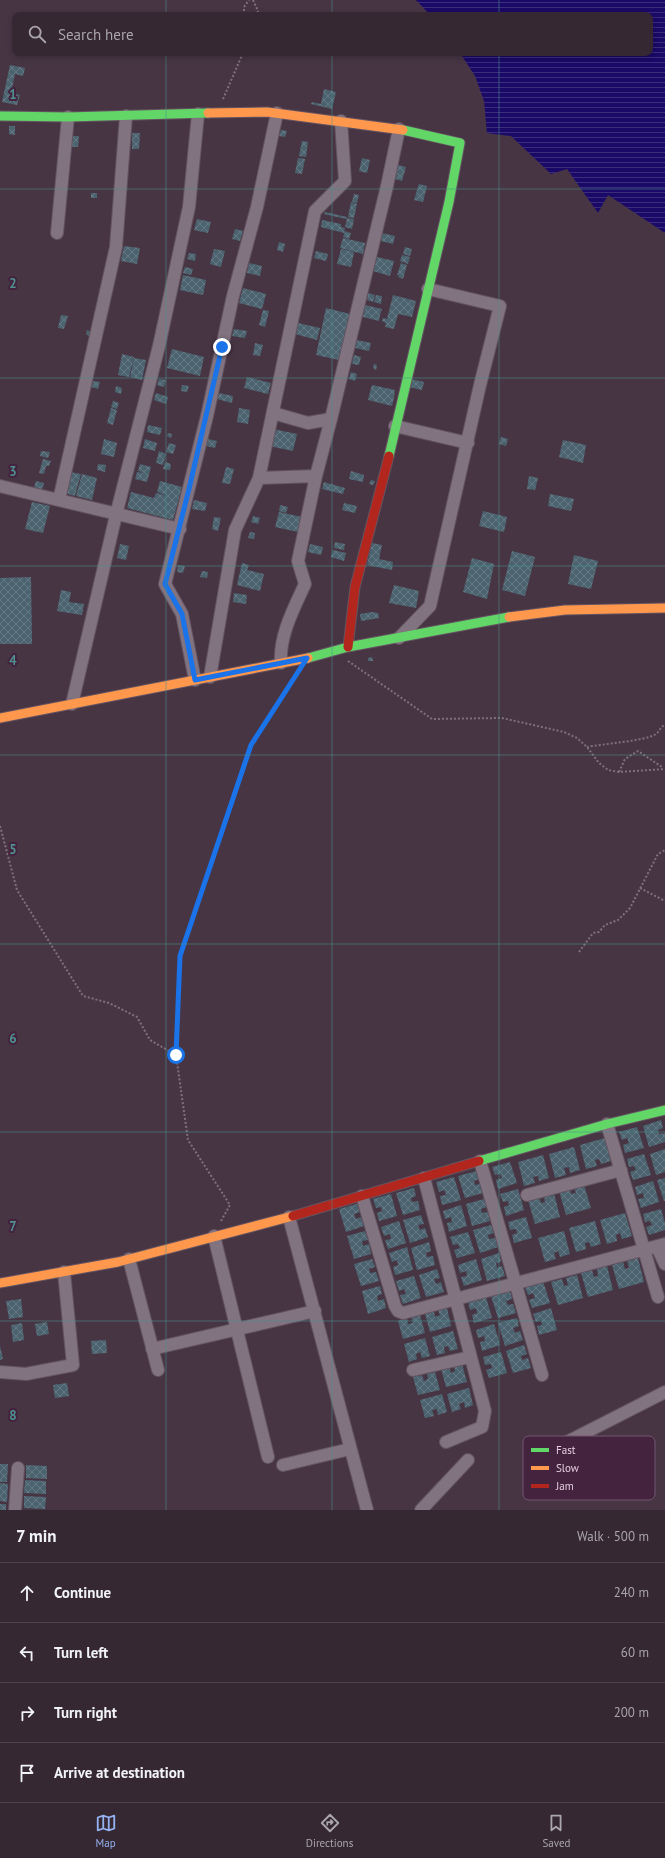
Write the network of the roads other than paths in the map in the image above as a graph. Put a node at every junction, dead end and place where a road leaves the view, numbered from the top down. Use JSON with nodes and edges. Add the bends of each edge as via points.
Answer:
{"nodes":[{"id":1,"x":277,"y":113,"type":"junction"},
{"id":2,"x":198,"y":114,"type":"junction"},
{"id":3,"x":0,"y":116,"type":"edge"},
{"id":4,"x":126,"y":116,"type":"junction"},
{"id":5,"x":68,"y":117,"type":"junction"},
{"id":6,"x":341,"y":121,"type":"junction"},
{"id":7,"x":399,"y":129,"type":"junction"},
{"id":8,"x":57,"y":233,"type":"dead end"},
{"id":9,"x":428,"y":290,"type":"junction"},
{"id":10,"x":273,"y":413,"type":"junction"},
{"id":11,"x":332,"y":420,"type":"junction"},
{"id":12,"x":395,"y":426,"type":"junction"},
{"id":13,"x":468,"y":443,"type":"junction"},
{"id":14,"x":316,"y":476,"type":"junction"},
{"id":15,"x":259,"y":478,"type":"junction"},
{"id":16,"x":0,"y":486,"type":"edge"},
{"id":17,"x":59,"y":500,"type":"junction"},
{"id":18,"x":116,"y":515,"type":"junction"},
{"id":19,"x":180,"y":529,"type":"junction"},
{"id":20,"x":665,"y":608,"type":"edge"},
{"id":21,"x":399,"y":638,"type":"junction"},
{"id":22,"x":348,"y":647,"type":"junction"},
{"id":23,"x":282,"y":663,"type":"junction"},
{"id":24,"x":210,"y":677,"type":"junction"},
{"id":25,"x":195,"y":680,"type":"junction"},
{"id":26,"x":72,"y":704,"type":"junction"},
{"id":27,"x":0,"y":718,"type":"edge"},
{"id":28,"x":665,"y":1112,"type":"edge"},
{"id":29,"x":607,"y":1124,"type":"junction"},
{"id":30,"x":480,"y":1161,"type":"junction"},
{"id":31,"x":621,"y":1170,"type":"junction"},
{"id":32,"x":424,"y":1178,"type":"junction"},
{"id":33,"x":527,"y":1195,"type":"dead end"},
{"id":34,"x":362,"y":1196,"type":"junction"},
{"id":35,"x":289,"y":1217,"type":"junction"},
{"id":36,"x":214,"y":1236,"type":"junction"},
{"id":37,"x":661,"y":1246,"type":"edge"},
{"id":38,"x":645,"y":1251,"type":"junction"},
{"id":39,"x":129,"y":1259,"type":"junction"},
{"id":40,"x":665,"y":1264,"type":"edge"},
{"id":41,"x":64,"y":1272,"type":"junction"},
{"id":42,"x":0,"y":1283,"type":"edge"},
{"id":43,"x":516,"y":1285,"type":"junction"},
{"id":44,"x":658,"y":1297,"type":"dead end"},
{"id":45,"x":456,"y":1299,"type":"junction"},
{"id":46,"x":315,"y":1311,"type":"junction"},
{"id":47,"x":236,"y":1330,"type":"junction"},
{"id":48,"x":152,"y":1349,"type":"junction"},
{"id":49,"x":470,"y":1357,"type":"junction"},
{"id":50,"x":158,"y":1370,"type":"dead end"},
{"id":51,"x":413,"y":1370,"type":"dead end"},
{"id":52,"x":0,"y":1372,"type":"edge"},
{"id":53,"x":542,"y":1375,"type":"dead end"},
{"id":54,"x":665,"y":1392,"type":"edge"},
{"id":55,"x":579,"y":1436,"type":"edge"},
{"id":56,"x":446,"y":1442,"type":"dead end"},
{"id":57,"x":350,"y":1449,"type":"junction"},
{"id":58,"x":268,"y":1457,"type":"dead end"},
{"id":59,"x":468,"y":1460,"type":"dead end"},
{"id":60,"x":283,"y":1465,"type":"dead end"},
{"id":61,"x":18,"y":1468,"type":"dead end"},
{"id":62,"x":15,"y":1510,"type":"edge"},
{"id":63,"x":367,"y":1510,"type":"edge"},
{"id":64,"x":421,"y":1510,"type":"edge"}],
"edges":[{"from":1,"to":2,"type":"street"},
{"from":1,"to":6,"type":"street"},
{"from":1,"to":19,"type":"street"},
{"from":2,"to":4,"type":"street"},
{"from":2,"to":18,"type":"street","via":[[189,207],[160,346]]},
{"from":3,"to":5,"type":"street"},
{"from":4,"to":5,"type":"street"},
{"from":4,"to":17,"type":"street","via":[[116,247]]},
{"from":5,"to":8,"type":"street"},
{"from":6,"to":7,"type":"street"},
{"from":6,"to":10,"type":"street","via":[[345,181],[315,210]]},
{"from":7,"to":9,"type":"street","via":[[460,143]]},
{"from":7,"to":11,"type":"street"},
{"from":9,"to":12,"type":"street"},
{"from":9,"to":13,"type":"street","via":[[500,306]]},
{"from":10,"to":11,"type":"street","via":[[308,423]]},
{"from":10,"to":15,"type":"street"},
{"from":11,"to":14,"type":"street"},
{"from":12,"to":13,"type":"street"},
{"from":12,"to":22,"type":"street","via":[[355,587]]},
{"from":13,"to":21,"type":"street","via":[[430,606]]},
{"from":14,"to":15,"type":"street"},
{"from":14,"to":23,"type":"street","via":[[298,561],[305,584],[294,606],[280,649]]},
{"from":15,"to":24,"type":"street","via":[[235,530]]},
{"from":16,"to":17,"type":"street"},
{"from":17,"to":18,"type":"street"},
{"from":18,"to":19,"type":"street"},
{"from":18,"to":26,"type":"street"},
{"from":19,"to":25,"type":"street","via":[[165,584],[182,614]]},
{"from":20,"to":21,"type":"street","via":[[565,610],[512,616]]},
{"from":21,"to":22,"type":"street"},
{"from":22,"to":23,"type":"street"},
{"from":23,"to":24,"type":"street"},
{"from":24,"to":25,"type":"street"},
{"from":25,"to":26,"type":"street"},
{"from":26,"to":27,"type":"street"},
{"from":28,"to":29,"type":"street"},
{"from":29,"to":30,"type":"street"},
{"from":29,"to":31,"type":"street"},
{"from":30,"to":32,"type":"street"},
{"from":30,"to":43,"type":"street"},
{"from":31,"to":33,"type":"street"},
{"from":31,"to":38,"type":"street"},
{"from":32,"to":34,"type":"street"},
{"from":32,"to":45,"type":"street"},
{"from":34,"to":35,"type":"street"},
{"from":34,"to":45,"type":"street","via":[[398,1311],[403,1313]]},
{"from":35,"to":36,"type":"street"},
{"from":35,"to":46,"type":"street"},
{"from":36,"to":39,"type":"street"},
{"from":36,"to":47,"type":"street"},
{"from":37,"to":38,"type":"street"},
{"from":37,"to":40,"type":"street"},
{"from":38,"to":43,"type":"street"},
{"from":38,"to":44,"type":"street"},
{"from":39,"to":41,"type":"street"},
{"from":39,"to":48,"type":"street"},
{"from":41,"to":42,"type":"street"},
{"from":41,"to":52,"type":"street","via":[[73,1365],[26,1374]]},
{"from":43,"to":45,"type":"street"},
{"from":43,"to":53,"type":"street"},
{"from":45,"to":49,"type":"street"},
{"from":46,"to":47,"type":"street"},
{"from":46,"to":57,"type":"street"},
{"from":47,"to":48,"type":"street"},
{"from":47,"to":58,"type":"street"},
{"from":48,"to":50,"type":"street"},
{"from":49,"to":51,"type":"street"},
{"from":49,"to":56,"type":"street","via":[[485,1412],[482,1427]]},
{"from":54,"to":55,"type":"street"},
{"from":57,"to":60,"type":"street"},
{"from":57,"to":63,"type":"street"},
{"from":59,"to":64,"type":"street"},
{"from":61,"to":62,"type":"street"}]}
